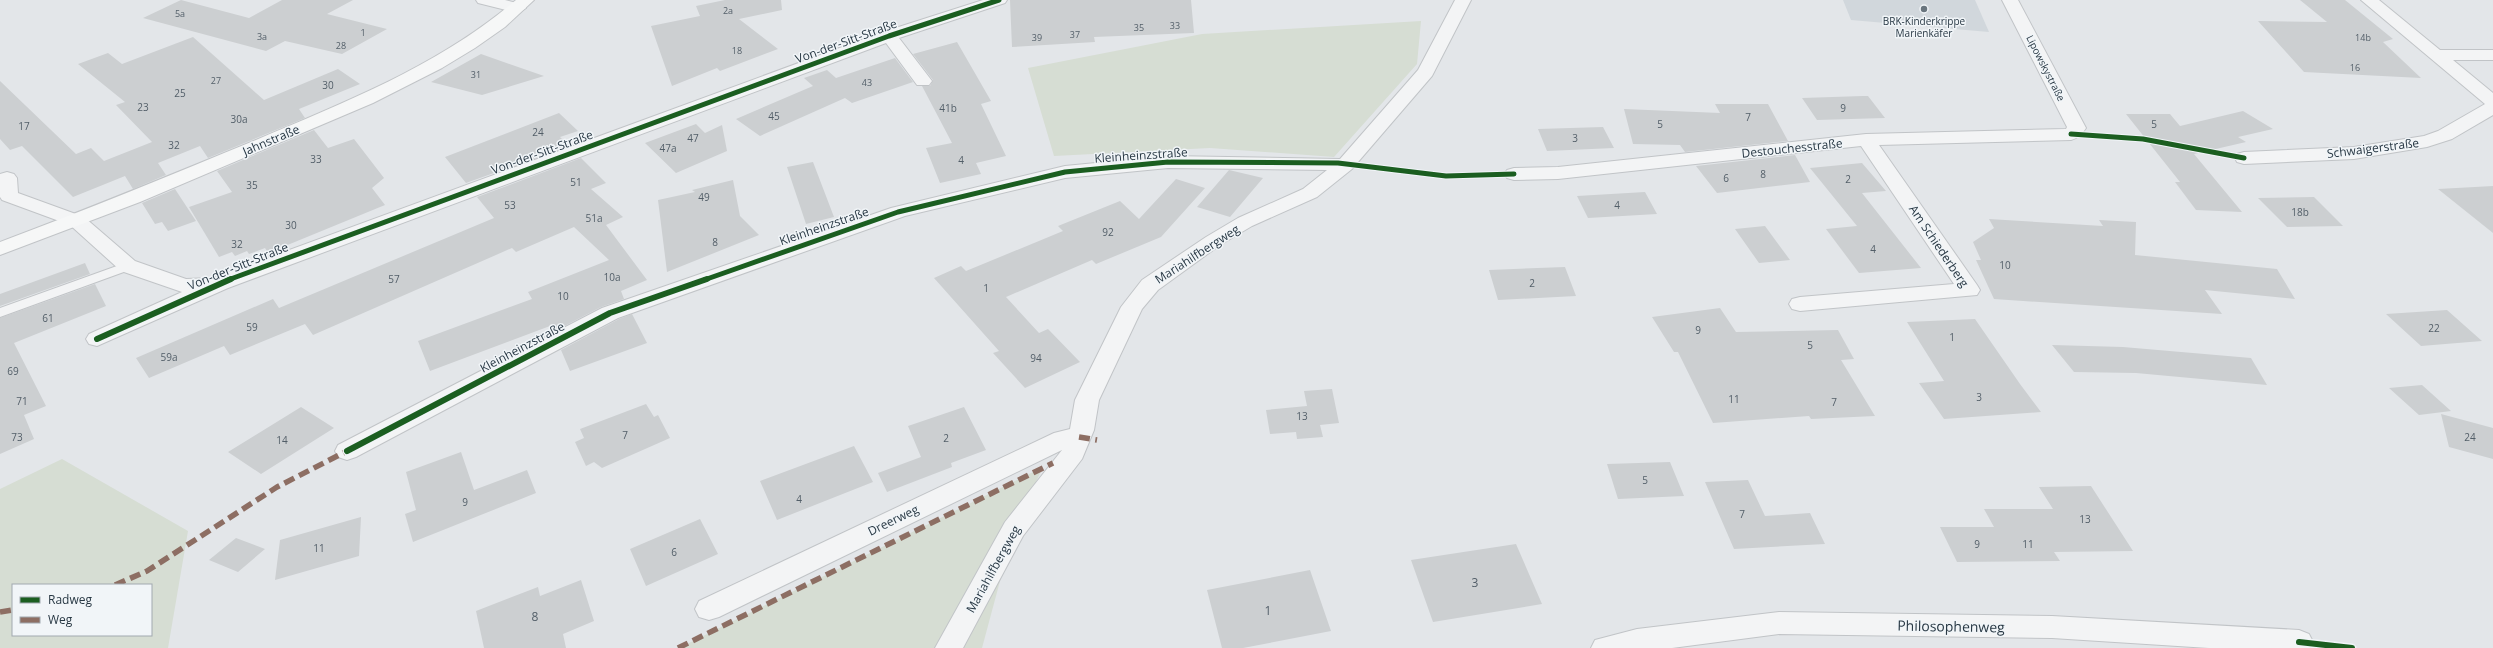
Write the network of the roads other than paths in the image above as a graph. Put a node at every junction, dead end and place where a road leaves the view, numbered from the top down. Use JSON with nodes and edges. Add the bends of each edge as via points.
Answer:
{"nodes":[{"id":1,"x":484,"y":0,"type":"edge"},
{"id":2,"x":999,"y":0,"type":"edge"},
{"id":3,"x":1463,"y":0,"type":"edge"},
{"id":4,"x":2010,"y":0,"type":"edge"},
{"id":5,"x":2369,"y":0,"type":"edge"},
{"id":6,"x":522,"y":4,"type":"edge"},
{"id":7,"x":889,"y":36,"type":"junction"},
{"id":8,"x":2436,"y":55,"type":"junction"},
{"id":9,"x":2493,"y":55,"type":"edge"},
{"id":10,"x":923,"y":81,"type":"dead end"},
{"id":11,"x":2493,"y":102,"type":"edge"},
{"id":12,"x":2493,"y":107,"type":"edge"},
{"id":13,"x":2071,"y":134,"type":"joint"},
{"id":14,"x":1866,"y":140,"type":"junction"},
{"id":15,"x":2244,"y":158,"type":"dead end"},
{"id":16,"x":1345,"y":164,"type":"junction"},
{"id":17,"x":1514,"y":174,"type":"dead end"},
{"id":18,"x":7,"y":178,"type":"dead end"},
{"id":19,"x":77,"y":221,"type":"junction"},
{"id":20,"x":0,"y":249,"type":"edge"},
{"id":21,"x":128,"y":266,"type":"junction"},
{"id":22,"x":220,"y":283,"type":"junction"},
{"id":23,"x":1800,"y":304,"type":"dead end"},
{"id":24,"x":0,"y":313,"type":"edge"},
{"id":25,"x":97,"y":339,"type":"dead end"},
{"id":26,"x":1079,"y":437,"type":"junction"},
{"id":27,"x":347,"y":451,"type":"dead end"},
{"id":28,"x":709,"y":609,"type":"dead end"},
{"id":29,"x":2299,"y":642,"type":"dead end"},
{"id":30,"x":949,"y":648,"type":"edge"},
{"id":31,"x":1605,"y":648,"type":"edge"}],
"edges":[{"from":1,"to":6,"type":"street"},
{"from":2,"to":7,"type":"street","name":"Von-der-Sitt-Straße"},
{"from":3,"to":16,"type":"street","name":"Mariahilfbergweg","via":[[1426,72]]},
{"from":4,"to":13,"type":"street","name":"Lipowskystraße","via":[[2077,128]]},
{"from":5,"to":8,"type":"street"},
{"from":6,"to":19,"type":"street","name":"Jahnstraße","via":[[460,49],[348,108]]},
{"from":7,"to":10,"type":"street","name":"Von-der-Sitt-Straße"},
{"from":7,"to":22,"type":"street","name":"Von-der-Sitt-Straße"},
{"from":8,"to":9,"type":"street"},
{"from":8,"to":11,"type":"street"},
{"from":12,"to":15,"type":"street","name":"Schwaigerstraße","via":[[2445,135],[2427,141],[2354,153]]},
{"from":13,"to":14,"type":"street","name":"Destouchesstraße"},
{"from":14,"to":17,"type":"street","name":"Destouchesstraße","via":[[1558,173]]},
{"from":14,"to":23,"type":"street","name":"Am Schiederberg","via":[[1969,290]]},
{"from":16,"to":26,"type":"street","name":"Mariahilfbergweg","via":[[1310,193],[1245,222],[1150,285],[1132,307],[1108,354],[1087,400]]},
{"from":16,"to":27,"type":"street","name":"Kleinheinzstraße","via":[[1168,162],[1065,172],[898,212],[610,313]]},
{"from":18,"to":19,"type":"street","via":[[9,196]]},
{"from":19,"to":20,"type":"street","name":"Jahnstraße"},
{"from":19,"to":21,"type":"street","name":"Von-der-Sitt-Straße"},
{"from":21,"to":22,"type":"street","name":"Von-der-Sitt-Straße","via":[[185,286]]},
{"from":21,"to":24,"type":"lane"},
{"from":22,"to":25,"type":"street","name":"Von-der-Sitt-Straße"},
{"from":26,"to":28,"type":"street","name":"Dreerweg","via":[[1063,439]]},
{"from":26,"to":30,"type":"street","name":"Mariahilfbergweg","via":[[1070,459],[1014,529]]},
{"from":29,"to":31,"type":"street","name":"Philosophenweg","via":[[2052,627],[1779,623],[1638,641]]}]}
